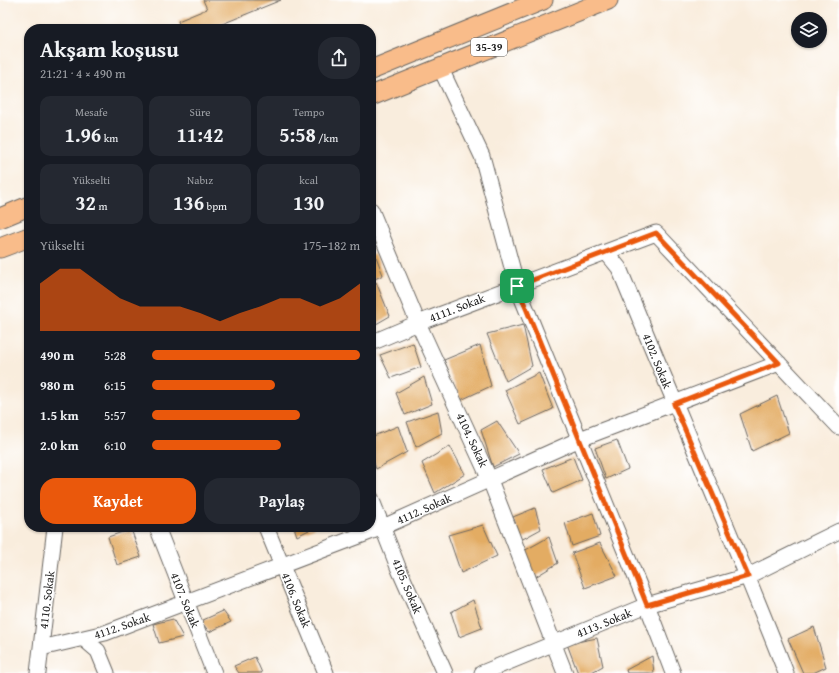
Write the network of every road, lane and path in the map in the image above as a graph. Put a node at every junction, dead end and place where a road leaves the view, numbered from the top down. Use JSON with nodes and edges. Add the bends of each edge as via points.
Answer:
{"nodes":[{"id":1,"x":543,"y":0,"type":"edge"},
{"id":2,"x":608,"y":0,"type":"edge"},
{"id":3,"x":440,"y":67,"type":"junction"},
{"id":4,"x":376,"y":68,"type":"edge"},
{"id":5,"x":376,"y":94,"type":"edge"},
{"id":6,"x":24,"y":208,"type":"edge"},
{"id":7,"x":0,"y":218,"type":"edge"},
{"id":8,"x":376,"y":222,"type":"edge"},
{"id":9,"x":24,"y":239,"type":"edge"},
{"id":10,"x":0,"y":248,"type":"edge"},
{"id":11,"x":606,"y":252,"type":"junction"},
{"id":12,"x":517,"y":286,"type":"junction"},
{"id":13,"x":418,"y":323,"type":"junction"},
{"id":14,"x":376,"y":341,"type":"edge"},
{"id":15,"x":779,"y":363,"type":"junction"},
{"id":16,"x":674,"y":404,"type":"junction"},
{"id":17,"x":839,"y":427,"type":"edge"},
{"id":18,"x":580,"y":439,"type":"junction"},
{"id":19,"x":490,"y":480,"type":"junction"},
{"id":20,"x":376,"y":510,"type":"edge"},
{"id":21,"x":383,"y":527,"type":"junction"},
{"id":22,"x":376,"y":530,"type":"edge"},
{"id":23,"x":55,"y":532,"type":"edge"},
{"id":24,"x":158,"y":532,"type":"edge"},
{"id":25,"x":268,"y":532,"type":"edge"},
{"id":26,"x":370,"y":532,"type":"edge"},
{"id":27,"x":839,"y":533,"type":"edge"},
{"id":28,"x":282,"y":566,"type":"junction"},
{"id":29,"x":748,"y":576,"type":"junction"},
{"id":30,"x":186,"y":603,"type":"junction"},
{"id":31,"x":647,"y":605,"type":"junction"},
{"id":32,"x":84,"y":639,"type":"junction"},
{"id":33,"x":555,"y":644,"type":"junction"},
{"id":34,"x":41,"y":648,"type":"junction"},
{"id":35,"x":38,"y":673,"type":"edge"},
{"id":36,"x":107,"y":673,"type":"edge"},
{"id":37,"x":214,"y":673,"type":"edge"},
{"id":38,"x":326,"y":673,"type":"edge"},
{"id":39,"x":445,"y":673,"type":"edge"},
{"id":40,"x":482,"y":673,"type":"edge"},
{"id":41,"x":565,"y":673,"type":"edge"},
{"id":42,"x":673,"y":673,"type":"edge"},
{"id":43,"x":786,"y":673,"type":"edge"}],
"edges":[{"from":1,"to":4,"type":"main road","number":"35-39"},
{"from":2,"to":3,"type":"main road","number":"35-39"},
{"from":3,"to":5,"type":"main road","number":"35-39"},
{"from":3,"to":12,"type":"street","via":[[482,156]]},
{"from":6,"to":7,"type":"main road"},
{"from":8,"to":13,"type":"street","name":"4104. Sokak"},
{"from":9,"to":10,"type":"main road"},
{"from":11,"to":12,"type":"street","name":"4111. Sokak"},
{"from":11,"to":15,"type":"street","name":"4111. Sokak","via":[[656,233]]},
{"from":11,"to":16,"type":"street","name":"4102. Sokak","via":[[619,268]]},
{"from":12,"to":13,"type":"street","name":"4111. Sokak"},
{"from":12,"to":18,"type":"street"},
{"from":13,"to":14,"type":"street","name":"4111. Sokak"},
{"from":13,"to":19,"type":"street","name":"4104. Sokak"},
{"from":15,"to":16,"type":"street","name":"4112. Sokak"},
{"from":15,"to":17,"type":"street"},
{"from":16,"to":18,"type":"street","name":"4112. Sokak"},
{"from":16,"to":29,"type":"street","name":"4102. Sokak"},
{"from":18,"to":19,"type":"street","name":"4112. Sokak"},
{"from":18,"to":31,"type":"street"},
{"from":19,"to":21,"type":"street","name":"4112. Sokak"},
{"from":19,"to":33,"type":"street","name":"4104. Sokak"},
{"from":20,"to":21,"type":"street","name":"4105. Sokak"},
{"from":21,"to":22,"type":"street","name":"4112. Sokak"},
{"from":21,"to":39,"type":"street","name":"4105. Sokak"},
{"from":23,"to":34,"type":"street","name":"4110. Sokak"},
{"from":24,"to":30,"type":"street","name":"4107. Sokak"},
{"from":25,"to":28,"type":"street","name":"4106. Sokak"},
{"from":26,"to":28,"type":"street","name":"4112. Sokak"},
{"from":27,"to":29,"type":"street","name":"4113. Sokak"},
{"from":28,"to":30,"type":"street","name":"4112. Sokak"},
{"from":28,"to":38,"type":"street","name":"4106. Sokak"},
{"from":29,"to":31,"type":"street","name":"4113. Sokak"},
{"from":29,"to":43,"type":"street","name":"4102. Sokak"},
{"from":30,"to":32,"type":"street","name":"4112. Sokak"},
{"from":30,"to":37,"type":"street","name":"4107. Sokak"},
{"from":31,"to":33,"type":"street","name":"4113. Sokak"},
{"from":31,"to":42,"type":"street"},
{"from":32,"to":34,"type":"street","name":"4112. Sokak"},
{"from":32,"to":36,"type":"street","via":[[98,651]]},
{"from":33,"to":40,"type":"street","name":"4113. Sokak"},
{"from":33,"to":41,"type":"street","name":"4104. Sokak"},
{"from":34,"to":35,"type":"street","name":"4110. Sokak"}]}
